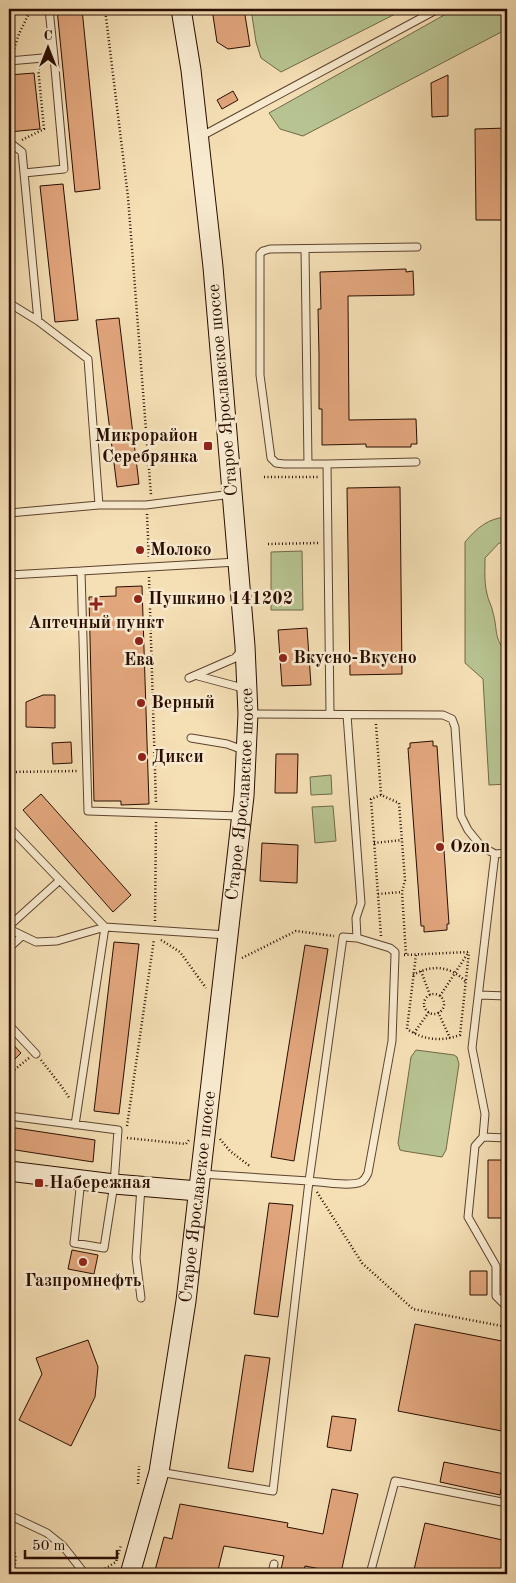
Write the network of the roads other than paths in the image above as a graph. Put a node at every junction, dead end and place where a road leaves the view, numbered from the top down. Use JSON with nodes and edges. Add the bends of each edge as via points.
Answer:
{"nodes":[{"id":1,"x":49,"y":9,"type":"edge"},
{"id":2,"x":181,"y":9,"type":"edge"},
{"id":3,"x":438,"y":9,"type":"edge"},
{"id":4,"x":54,"y":57,"type":"junction"},
{"id":5,"x":10,"y":61,"type":"edge"},
{"id":6,"x":199,"y":137,"type":"junction"},
{"id":7,"x":11,"y":145,"type":"edge"},
{"id":8,"x":24,"y":173,"type":"junction"},
{"id":9,"x":417,"y":247,"type":"dead end"},
{"id":10,"x":305,"y":248,"type":"junction"},
{"id":11,"x":9,"y":303,"type":"edge"},
{"id":12,"x":38,"y":322,"type":"junction"},
{"id":13,"x":416,"y":462,"type":"dead end"},
{"id":14,"x":308,"y":464,"type":"junction"},
{"id":15,"x":327,"y":464,"type":"junction"},
{"id":16,"x":232,"y":494,"type":"junction"},
{"id":17,"x":99,"y":505,"type":"junction"},
{"id":18,"x":9,"y":513,"type":"edge"},
{"id":19,"x":238,"y":562,"type":"junction"},
{"id":20,"x":81,"y":571,"type":"junction"},
{"id":21,"x":9,"y":575,"type":"edge"},
{"id":22,"x":245,"y":646,"type":"junction"},
{"id":23,"x":198,"y":676,"type":"junction"},
{"id":24,"x":189,"y":678,"type":"dead end"},
{"id":25,"x":248,"y":705,"type":"junction"},
{"id":26,"x":330,"y":714,"type":"junction"},
{"id":27,"x":347,"y":715,"type":"junction"},
{"id":28,"x":191,"y":738,"type":"dead end"},
{"id":29,"x":246,"y":751,"type":"junction"},
{"id":30,"x":241,"y":816,"type":"junction"},
{"id":31,"x":9,"y":828,"type":"edge"},
{"id":32,"x":507,"y":853,"type":"edge"},
{"id":33,"x":495,"y":854,"type":"junction"},
{"id":34,"x":60,"y":880,"type":"junction"},
{"id":35,"x":9,"y":927,"type":"edge"},
{"id":36,"x":106,"y":927,"type":"junction"},
{"id":37,"x":228,"y":935,"type":"junction"},
{"id":38,"x":22,"y":936,"type":"junction"},
{"id":39,"x":357,"y":938,"type":"junction"},
{"id":40,"x":9,"y":948,"type":"edge"},
{"id":41,"x":479,"y":995,"type":"junction"},
{"id":42,"x":507,"y":996,"type":"edge"},
{"id":43,"x":9,"y":1025,"type":"edge"},
{"id":44,"x":36,"y":1054,"type":"road end"},
{"id":45,"x":9,"y":1116,"type":"edge"},
{"id":46,"x":75,"y":1125,"type":"junction"},
{"id":47,"x":483,"y":1137,"type":"junction"},
{"id":48,"x":507,"y":1138,"type":"edge"},
{"id":49,"x":9,"y":1171,"type":"edge"},
{"id":50,"x":82,"y":1180,"type":"junction"},
{"id":51,"x":309,"y":1181,"type":"junction"},
{"id":52,"x":199,"y":1182,"type":"junction"},
{"id":53,"x":114,"y":1184,"type":"junction"},
{"id":54,"x":141,"y":1185,"type":"junction"},
{"id":55,"x":141,"y":1298,"type":"dead end"},
{"id":56,"x":507,"y":1307,"type":"edge"},
{"id":57,"x":159,"y":1472,"type":"junction"},
{"id":58,"x":507,"y":1503,"type":"edge"},
{"id":59,"x":9,"y":1515,"type":"edge"},
{"id":60,"x":274,"y":1564,"type":"dead end"},
{"id":61,"x":85,"y":1574,"type":"edge"},
{"id":62,"x":130,"y":1574,"type":"edge"},
{"id":63,"x":272,"y":1574,"type":"edge"},
{"id":64,"x":370,"y":1574,"type":"edge"}],
"edges":[{"from":1,"to":4,"type":"lane"},
{"from":2,"to":6,"type":"main road","name":"Старое Ярославское шоссе"},
{"from":3,"to":6,"type":"lane"},
{"from":4,"to":5,"type":"lane"},
{"from":4,"to":8,"type":"lane","via":[[64,168]]},
{"from":6,"to":16,"type":"main road","name":"Старое Ярославское шоссе"},
{"from":7,"to":8,"type":"lane","via":[[22,152]]},
{"from":8,"to":12,"type":"lane"},
{"from":9,"to":10,"type":"lane"},
{"from":10,"to":14,"type":"lane"},
{"from":10,"to":14,"type":"lane","via":[[270,249],[260,254],[260,375],[271,458],[276,463]]},
{"from":11,"to":12,"type":"lane"},
{"from":12,"to":17,"type":"lane","via":[[88,359]]},
{"from":13,"to":15,"type":"lane"},
{"from":14,"to":15,"type":"lane"},
{"from":15,"to":26,"type":"lane"},
{"from":16,"to":17,"type":"lane","via":[[146,505]]},
{"from":16,"to":19,"type":"main road","name":"Старое Ярославское шоссе"},
{"from":17,"to":18,"type":"lane"},
{"from":19,"to":20,"type":"lane"},
{"from":19,"to":22,"type":"main road","name":"Старое Ярославское шоссе"},
{"from":20,"to":21,"type":"lane"},
{"from":20,"to":30,"type":"lane","via":[[88,811]]},
{"from":22,"to":23,"type":"lane","via":[[235,658]]},
{"from":22,"to":25,"type":"main road","name":"Старое Ярославское шоссе"},
{"from":23,"to":24,"type":"lane"},
{"from":23,"to":25,"type":"lane","via":[[239,687]]},
{"from":25,"to":26,"type":"lane"},
{"from":25,"to":29,"type":"main road","name":"Старое Ярославское шоссе"},
{"from":26,"to":27,"type":"lane"},
{"from":27,"to":33,"type":"lane","via":[[443,715],[452,719],[461,816],[481,846]]},
{"from":27,"to":39,"type":"lane","via":[[361,903],[356,918]]},
{"from":28,"to":29,"type":"lane"},
{"from":29,"to":30,"type":"main road","name":"Старое Ярославское шоссе"},
{"from":30,"to":37,"type":"main road","name":"Старое Ярославское шоссе"},
{"from":31,"to":34,"type":"lane"},
{"from":32,"to":33,"type":"lane"},
{"from":33,"to":41,"type":"lane"},
{"from":34,"to":35,"type":"lane"},
{"from":34,"to":36,"type":"lane"},
{"from":35,"to":38,"type":"lane"},
{"from":36,"to":37,"type":"lane"},
{"from":36,"to":38,"type":"lane","via":[[57,941],[36,942]]},
{"from":36,"to":46,"type":"lane"},
{"from":37,"to":52,"type":"main road","name":"Старое Ярославское шоссе"},
{"from":38,"to":40,"type":"lane"},
{"from":39,"to":51,"type":"lane","via":[[343,937]]},
{"from":39,"to":51,"type":"lane","via":[[393,949],[395,955],[392,1041],[366,1179],[352,1184]]},
{"from":41,"to":42,"type":"lane"},
{"from":41,"to":47,"type":"lane","via":[[472,1048],[485,1114]]},
{"from":43,"to":44,"type":"lane"},
{"from":45,"to":46,"type":"lane"},
{"from":46,"to":53,"type":"lane","via":[[118,1130]]},
{"from":47,"to":48,"type":"lane"},
{"from":47,"to":56,"type":"lane","via":[[476,1146],[468,1217],[496,1266],[496,1296]]},
{"from":49,"to":50,"type":"main road"},
{"from":50,"to":53,"type":"main road"},
{"from":50,"to":53,"type":"lane","via":[[74,1243],[104,1248]]},
{"from":51,"to":52,"type":"lane","via":[[263,1177]]},
{"from":51,"to":57,"type":"lane","via":[[272,1491]]},
{"from":52,"to":54,"type":"main road"},
{"from":52,"to":57,"type":"main road","name":"Старое Ярославское шоссе","via":[[186,1301]]},
{"from":53,"to":54,"type":"main road"},
{"from":54,"to":55,"type":"lane","via":[[136,1258]]},
{"from":57,"to":62,"type":"main road","name":"Старое Ярославское шоссе"},
{"from":58,"to":64,"type":"lane","via":[[395,1481]]},
{"from":59,"to":61,"type":"lane","via":[[47,1533],[63,1546]]},
{"from":60,"to":63,"type":"lane"}]}
